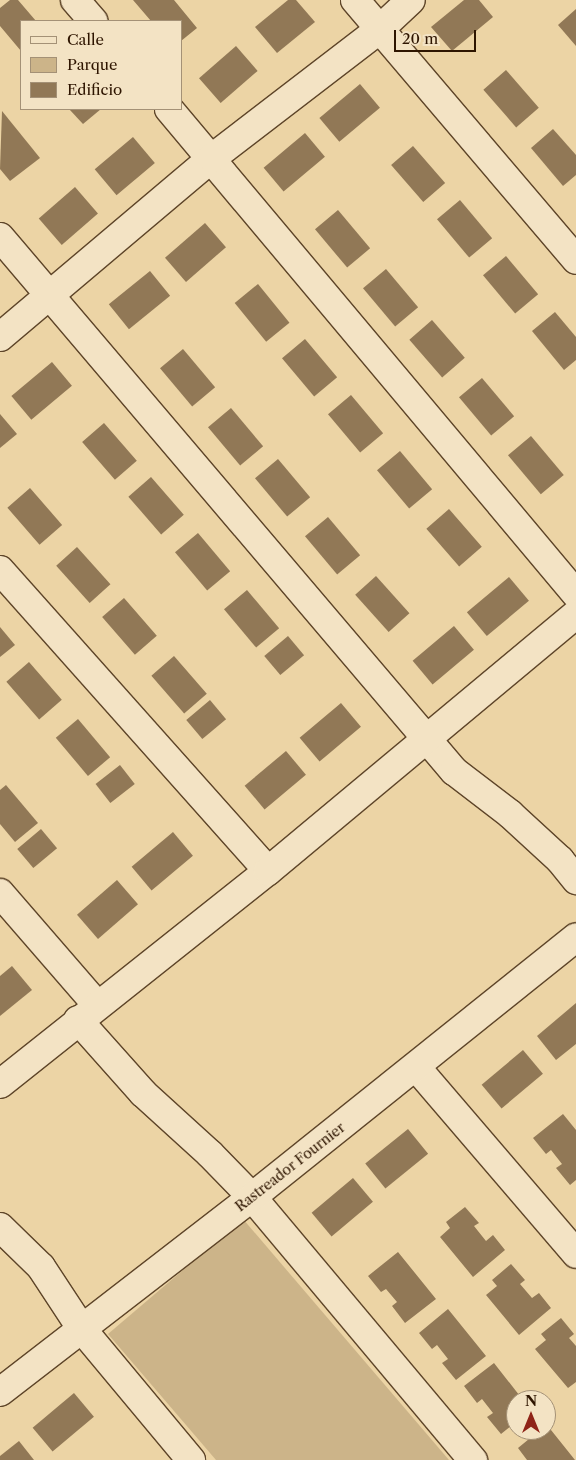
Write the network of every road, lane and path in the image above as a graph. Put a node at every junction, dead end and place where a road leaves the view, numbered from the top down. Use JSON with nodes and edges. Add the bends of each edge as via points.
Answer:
{"nodes":[{"id":1,"x":74,"y":0,"type":"edge"},
{"id":2,"x":355,"y":0,"type":"edge"},
{"id":3,"x":411,"y":0,"type":"edge"},
{"id":4,"x":92,"y":20,"type":"edge"},
{"id":5,"x":380,"y":29,"type":"junction"},
{"id":6,"x":170,"y":110,"type":"edge"},
{"id":7,"x":212,"y":158,"type":"junction"},
{"id":8,"x":0,"y":238,"type":"edge"},
{"id":9,"x":576,"y":260,"type":"edge"},
{"id":10,"x":49,"y":294,"type":"junction"},
{"id":11,"x":0,"y":337,"type":"edge"},
{"id":12,"x":0,"y":570,"type":"edge"},
{"id":13,"x":576,"y":594,"type":"edge"},
{"id":14,"x":576,"y":614,"type":"edge"},
{"id":15,"x":425,"y":738,"type":"junction"},
{"id":16,"x":268,"y":872,"type":"junction"},
{"id":17,"x":576,"y":880,"type":"edge"},
{"id":18,"x":0,"y":893,"type":"edge"},
{"id":19,"x":576,"y":937,"type":"edge"},
{"id":20,"x":87,"y":1013,"type":"junction"},
{"id":21,"x":416,"y":1067,"type":"junction"},
{"id":22,"x":0,"y":1084,"type":"edge"},
{"id":23,"x":252,"y":1197,"type":"junction"},
{"id":24,"x":0,"y":1227,"type":"edge"},
{"id":25,"x":576,"y":1254,"type":"edge"},
{"id":26,"x":81,"y":1328,"type":"junction"},
{"id":27,"x":0,"y":1392,"type":"edge"},
{"id":28,"x":191,"y":1460,"type":"edge"},
{"id":29,"x":473,"y":1460,"type":"edge"}],
"edges":[{"from":1,"to":4,"type":"street"},
{"from":2,"to":5,"type":"street"},
{"from":3,"to":5,"type":"street"},
{"from":5,"to":7,"type":"street"},
{"from":5,"to":9,"type":"street"},
{"from":6,"to":7,"type":"street"},
{"from":7,"to":10,"type":"street"},
{"from":7,"to":13,"type":"street"},
{"from":8,"to":10,"type":"street"},
{"from":10,"to":11,"type":"street"},
{"from":10,"to":15,"type":"street"},
{"from":12,"to":16,"type":"street"},
{"from":14,"to":15,"type":"street"},
{"from":15,"to":16,"type":"street"},
{"from":15,"to":17,"type":"street","via":[[454,771],[510,814],[560,860]]},
{"from":16,"to":20,"type":"street"},
{"from":18,"to":20,"type":"street"},
{"from":19,"to":21,"type":"street","name":"Rastreador Fournier"},
{"from":20,"to":22,"type":"street"},
{"from":20,"to":23,"type":"street","via":[[143,1093]]},
{"from":21,"to":23,"type":"street","name":"Rastreador Fournier"},
{"from":21,"to":25,"type":"street"},
{"from":23,"to":26,"type":"street","name":"Rastreador Fournier"},
{"from":23,"to":29,"type":"street"},
{"from":24,"to":26,"type":"street","via":[[41,1267]]},
{"from":26,"to":27,"type":"street","name":"Rastreador Fournier"},
{"from":26,"to":28,"type":"street"}]}
